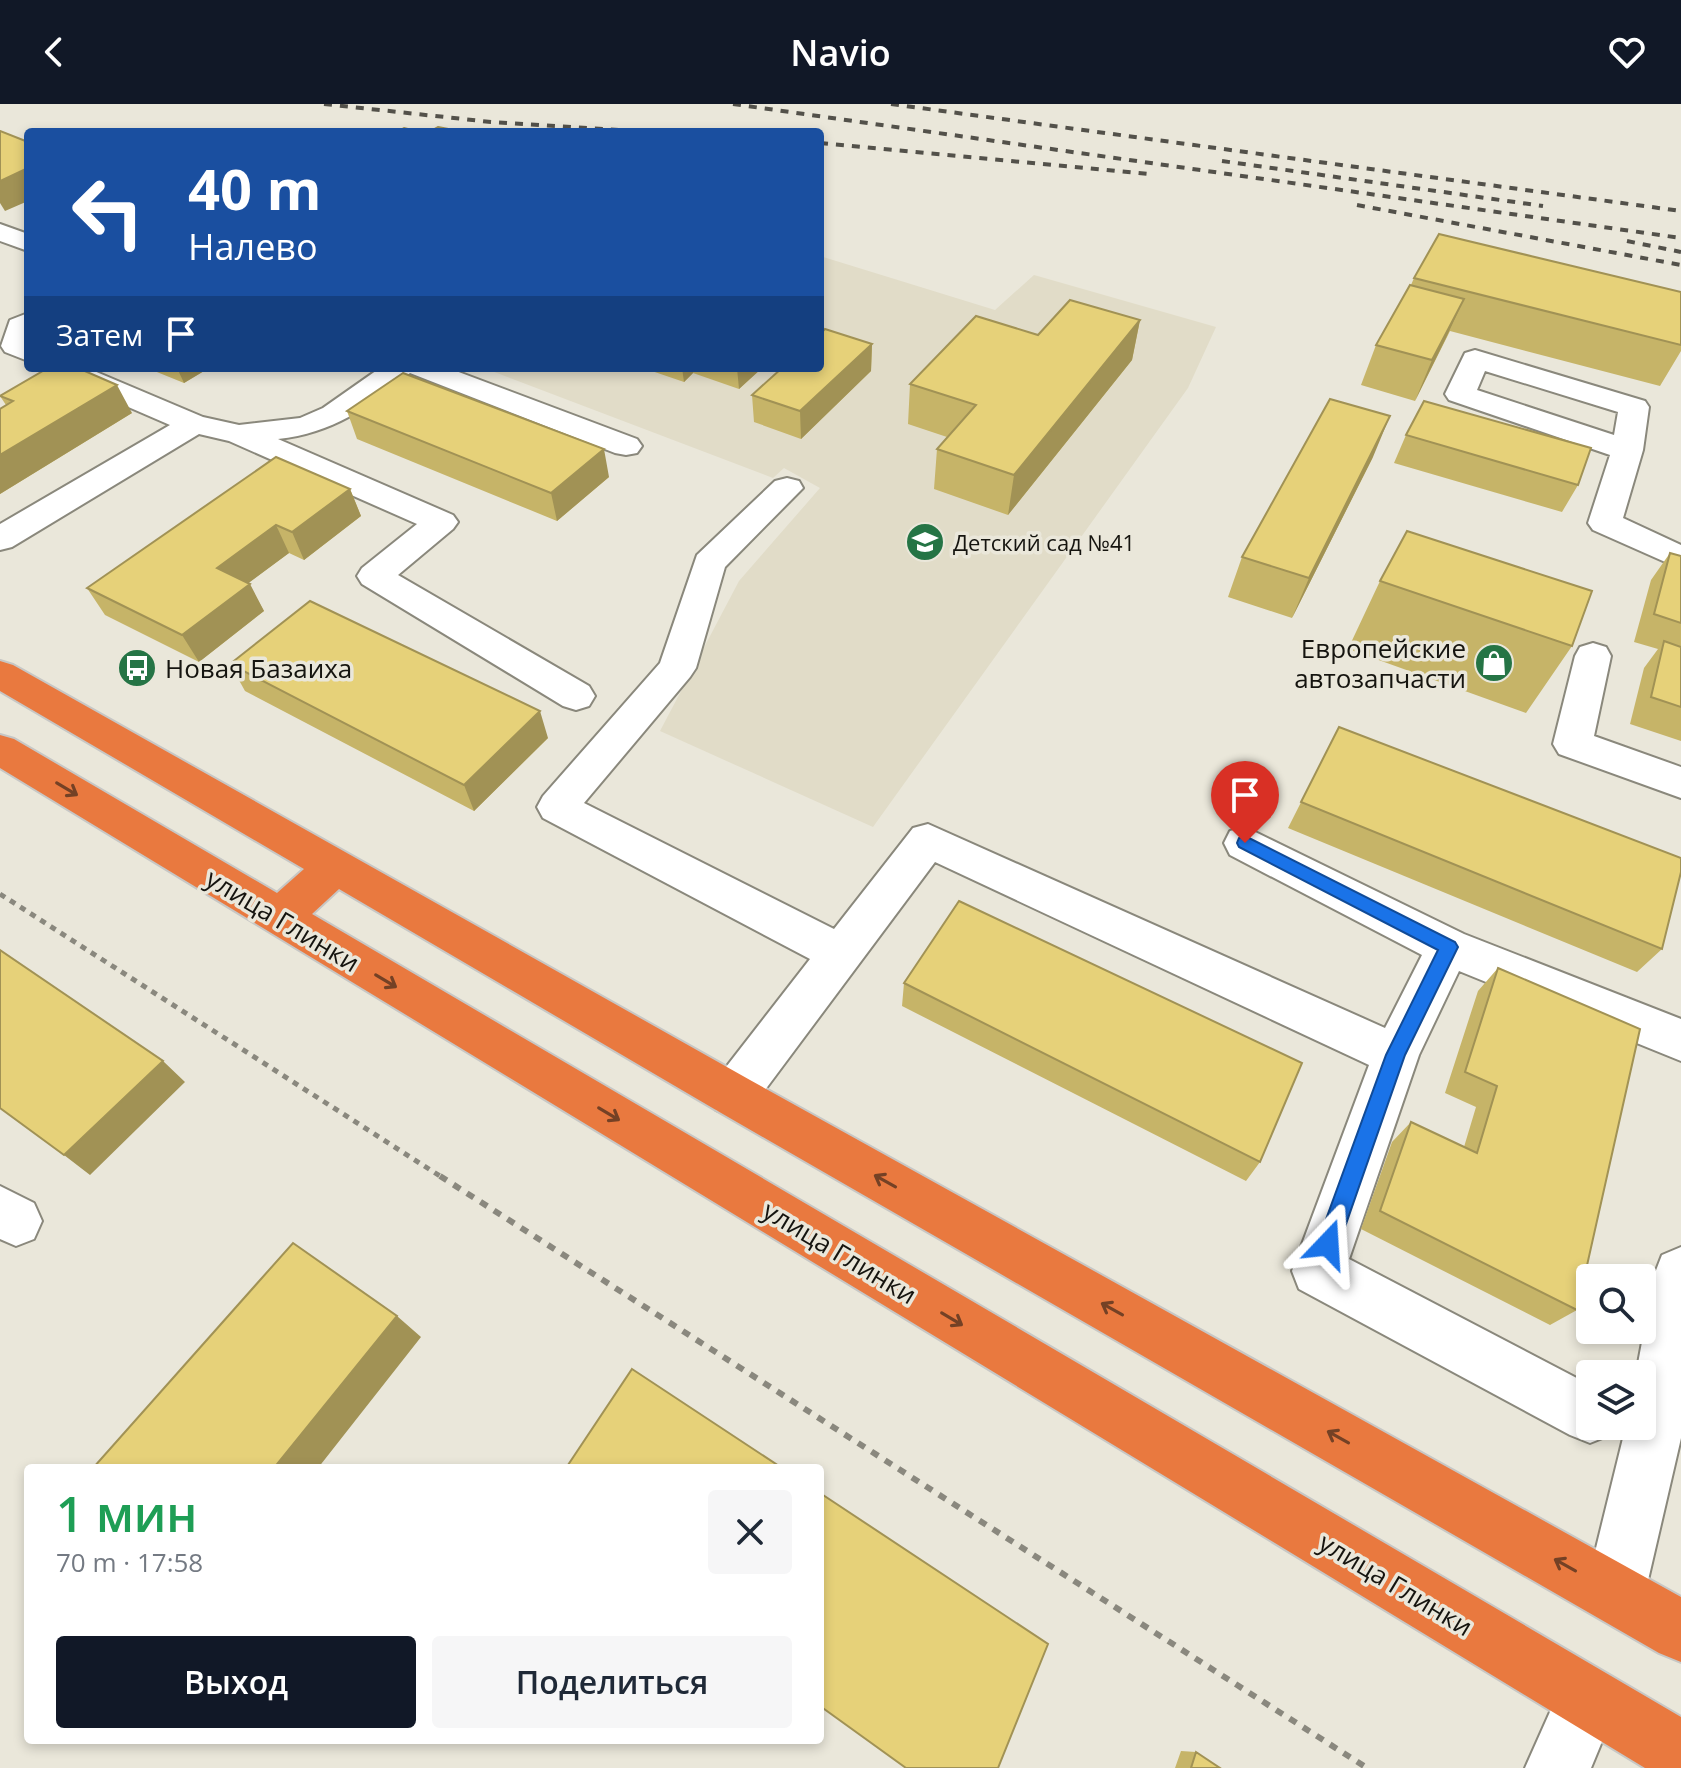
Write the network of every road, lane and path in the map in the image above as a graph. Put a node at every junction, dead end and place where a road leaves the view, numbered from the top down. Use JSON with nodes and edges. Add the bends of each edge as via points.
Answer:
{"nodes":[{"id":1,"x":0,"y":232,"type":"edge"},
{"id":2,"x":24,"y":241,"type":"edge"},
{"id":3,"x":24,"y":324,"type":"edge"},
{"id":4,"x":24,"y":352,"type":"edge"},
{"id":5,"x":59,"y":372,"type":"edge"},
{"id":6,"x":393,"y":372,"type":"edge"},
{"id":7,"x":432,"y":372,"type":"edge"},
{"id":8,"x":194,"y":424,"type":"junction"},
{"id":9,"x":239,"y":434,"type":"junction"},
{"id":10,"x":626,"y":446,"type":"dead end"},
{"id":11,"x":1627,"y":450,"type":"junction"},
{"id":12,"x":787,"y":488,"type":"dead end"},
{"id":13,"x":0,"y":539,"type":"edge"},
{"id":14,"x":1681,"y":558,"type":"edge"},
{"id":15,"x":1593,"y":656,"type":"edge"},
{"id":16,"x":0,"y":674,"type":"edge"},
{"id":17,"x":576,"y":696,"type":"dead end"},
{"id":18,"x":0,"y":749,"type":"edge"},
{"id":19,"x":1681,"y":783,"type":"edge"},
{"id":20,"x":1245,"y":843,"type":"dead end"},
{"id":21,"x":336,"y":866,"type":"junction"},
{"id":22,"x":0,"y":894,"type":"edge"},
{"id":23,"x":279,"y":918,"type":"junction"},
{"id":24,"x":1448,"y":947,"type":"junction"},
{"id":25,"x":839,"y":953,"type":"junction"},
{"id":26,"x":1681,"y":1040,"type":"edge"},
{"id":27,"x":1396,"y":1055,"type":"junction"},
{"id":28,"x":733,"y":1095,"type":"junction"},
{"id":29,"x":1681,"y":1273,"type":"edge"},
{"id":30,"x":1654,"y":1360,"type":"edge"},
{"id":31,"x":1576,"y":1408,"type":"edge"},
{"id":32,"x":1631,"y":1440,"type":"edge"},
{"id":33,"x":1615,"y":1593,"type":"junction"},
{"id":34,"x":1681,"y":1631,"type":"edge"},
{"id":35,"x":1588,"y":1698,"type":"junction"},
{"id":36,"x":1681,"y":1753,"type":"edge"},
{"id":37,"x":1367,"y":1768,"type":"edge"},
{"id":38,"x":1558,"y":1768,"type":"edge"}],
"edges":[{"from":1,"to":2,"type":"street"},
{"from":3,"to":4,"type":"street","via":[[15,346]]},
{"from":5,"to":8,"type":"street"},
{"from":6,"to":9,"type":"street","via":[[321,423]]},
{"from":7,"to":10,"type":"street"},
{"from":8,"to":9,"type":"street"},
{"from":8,"to":13,"type":"street"},
{"from":9,"to":17,"type":"street","via":[[441,522],[374,576]]},
{"from":11,"to":11,"type":"street","via":[[1634,407],[1475,359],[1460,394]]},
{"from":11,"to":14,"type":"street","via":[[1605,523]]},
{"from":12,"to":25,"type":"street","via":[[709,563],[677,668],[557,807]]},
{"from":15,"to":19,"type":"street","via":[[1573,744]]},
{"from":16,"to":21,"type":"highway"},
{"from":18,"to":23,"type":"highway","name":"улица Глинки","one_way":true},
{"from":20,"to":24,"type":"street"},
{"from":21,"to":23,"type":"highway"},
{"from":21,"to":28,"type":"highway"},
{"from":22,"to":37,"type":"path"},
{"from":23,"to":35,"type":"highway","name":"улица Глинки","one_way":true},
{"from":24,"to":26,"type":"street"},
{"from":24,"to":27,"type":"street"},
{"from":25,"to":27,"type":"street","via":[[928,840]]},
{"from":25,"to":28,"type":"street"},
{"from":27,"to":31,"type":"street","via":[[1318,1271]]},
{"from":33,"to":28,"type":"highway","one_way":true},
{"from":29,"to":30,"type":"street"},
{"from":32,"to":33,"type":"street"},
{"from":33,"to":34,"type":"highway"},
{"from":35,"to":36,"type":"highway","name":"улица Глинки"},
{"from":35,"to":38,"type":"street"}]}
